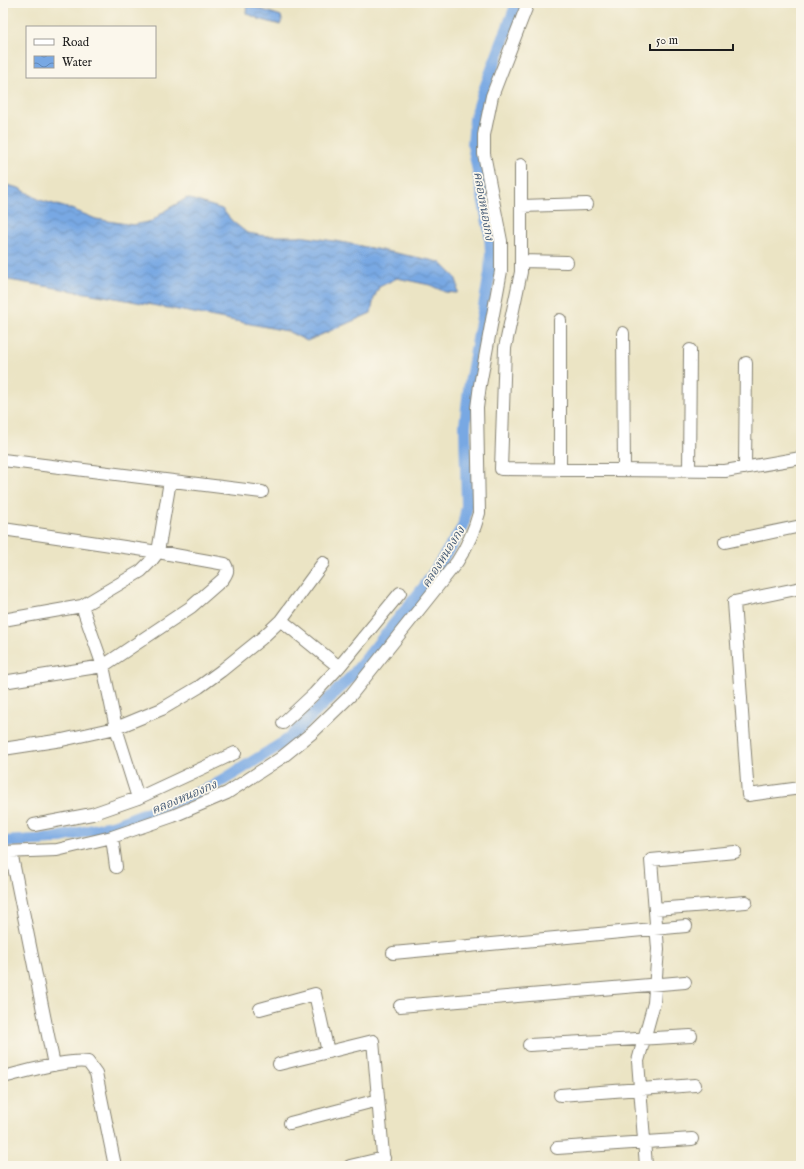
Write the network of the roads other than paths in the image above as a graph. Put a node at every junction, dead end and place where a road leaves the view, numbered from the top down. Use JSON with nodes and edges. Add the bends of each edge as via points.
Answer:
{"nodes":[{"id":1,"x":528,"y":3,"type":"edge"},
{"id":2,"x":521,"y":164,"type":"dead end"},
{"id":3,"x":587,"y":204,"type":"dead end"},
{"id":4,"x":521,"y":206,"type":"junction"},
{"id":5,"x":522,"y":261,"type":"junction"},
{"id":6,"x":566,"y":262,"type":"dead end"},
{"id":7,"x":560,"y":320,"type":"dead end"},
{"id":8,"x":623,"y":333,"type":"dead end"},
{"id":9,"x":690,"y":350,"type":"dead end"},
{"id":10,"x":746,"y":363,"type":"dead end"},
{"id":11,"x":801,"y":458,"type":"edge"},
{"id":12,"x":3,"y":460,"type":"edge"},
{"id":13,"x":745,"y":468,"type":"junction"},
{"id":14,"x":560,"y":470,"type":"junction"},
{"id":15,"x":624,"y":470,"type":"junction"},
{"id":16,"x":689,"y":471,"type":"junction"},
{"id":17,"x":170,"y":482,"type":"junction"},
{"id":18,"x":262,"y":492,"type":"dead end"},
{"id":19,"x":801,"y":526,"type":"edge"},
{"id":20,"x":3,"y":529,"type":"edge"},
{"id":21,"x":724,"y":542,"type":"dead end"},
{"id":22,"x":158,"y":552,"type":"junction"},
{"id":23,"x":323,"y":563,"type":"dead end"},
{"id":24,"x":801,"y":588,"type":"edge"},
{"id":25,"x":400,"y":593,"type":"dead end"},
{"id":26,"x":82,"y":606,"type":"junction"},
{"id":27,"x":3,"y":620,"type":"edge"},
{"id":28,"x":281,"y":620,"type":"junction"},
{"id":29,"x":103,"y":666,"type":"junction"},
{"id":30,"x":339,"y":667,"type":"junction"},
{"id":31,"x":3,"y":682,"type":"edge"},
{"id":32,"x":283,"y":723,"type":"dead end"},
{"id":33,"x":116,"y":728,"type":"junction"},
{"id":34,"x":3,"y":749,"type":"edge"},
{"id":35,"x":235,"y":753,"type":"dead end"},
{"id":36,"x":801,"y":788,"type":"edge"},
{"id":37,"x":138,"y":798,"type":"junction"},
{"id":38,"x":34,"y":825,"type":"dead end"},
{"id":39,"x":112,"y":837,"type":"junction"},
{"id":40,"x":7,"y":852,"type":"edge"},
{"id":41,"x":736,"y":852,"type":"dead end"},
{"id":42,"x":116,"y":867,"type":"dead end"},
{"id":43,"x":746,"y":902,"type":"dead end"},
{"id":44,"x":655,"y":910,"type":"junction"},
{"id":45,"x":686,"y":926,"type":"dead end"},
{"id":46,"x":657,"y":928,"type":"junction"},
{"id":47,"x":393,"y":953,"type":"dead end"},
{"id":48,"x":685,"y":982,"type":"dead end"},
{"id":49,"x":655,"y":985,"type":"junction"},
{"id":50,"x":400,"y":1006,"type":"dead end"},
{"id":51,"x":260,"y":1009,"type":"dead end"},
{"id":52,"x":691,"y":1036,"type":"dead end"},
{"id":53,"x":644,"y":1039,"type":"junction"},
{"id":54,"x":529,"y":1045,"type":"dead end"},
{"id":55,"x":328,"y":1052,"type":"junction"},
{"id":56,"x":279,"y":1064,"type":"dead end"},
{"id":57,"x":54,"y":1065,"type":"junction"},
{"id":58,"x":3,"y":1077,"type":"edge"},
{"id":59,"x":695,"y":1085,"type":"dead end"},
{"id":60,"x":640,"y":1089,"type":"junction"},
{"id":61,"x":560,"y":1095,"type":"dead end"},
{"id":62,"x":378,"y":1100,"type":"junction"},
{"id":63,"x":290,"y":1123,"type":"dead end"},
{"id":64,"x":692,"y":1139,"type":"dead end"},
{"id":65,"x":644,"y":1142,"type":"junction"},
{"id":66,"x":557,"y":1148,"type":"dead end"},
{"id":67,"x":384,"y":1162,"type":"edge"},
{"id":68,"x":115,"y":1166,"type":"edge"},
{"id":69,"x":350,"y":1166,"type":"edge"},
{"id":70,"x":646,"y":1166,"type":"edge"}],
"edges":[{"from":1,"to":39,"type":"street","via":[[492,96],[484,135],[484,154],[501,241],[501,271],[480,385],[479,513],[470,542],[457,562],[351,695],[313,732],[281,758],[227,792],[173,816]]},
{"from":2,"to":4,"type":"street"},
{"from":3,"to":4,"type":"street"},
{"from":4,"to":5,"type":"street"},
{"from":5,"to":6,"type":"street"},
{"from":5,"to":14,"type":"street","via":[[522,272],[505,348],[501,469]]},
{"from":7,"to":14,"type":"street"},
{"from":8,"to":15,"type":"street"},
{"from":9,"to":16,"type":"street"},
{"from":10,"to":13,"type":"street"},
{"from":11,"to":13,"type":"street"},
{"from":12,"to":17,"type":"street"},
{"from":13,"to":16,"type":"street"},
{"from":14,"to":15,"type":"street"},
{"from":15,"to":16,"type":"street"},
{"from":17,"to":18,"type":"street"},
{"from":17,"to":22,"type":"street"},
{"from":19,"to":21,"type":"street"},
{"from":20,"to":22,"type":"street"},
{"from":22,"to":26,"type":"street","via":[[141,571]]},
{"from":22,"to":29,"type":"street","via":[[225,564],[228,568],[227,573],[190,607]]},
{"from":23,"to":28,"type":"street"},
{"from":24,"to":36,"type":"street","via":[[734,602],[748,796]]},
{"from":25,"to":30,"type":"street"},
{"from":26,"to":27,"type":"street"},
{"from":26,"to":29,"type":"street"},
{"from":28,"to":30,"type":"street"},
{"from":28,"to":33,"type":"street","via":[[239,657],[199,687],[162,709]]},
{"from":29,"to":31,"type":"street"},
{"from":29,"to":33,"type":"street"},
{"from":30,"to":32,"type":"street"},
{"from":33,"to":34,"type":"street"},
{"from":33,"to":37,"type":"street"},
{"from":35,"to":37,"type":"street"},
{"from":37,"to":38,"type":"street","via":[[92,814]]},
{"from":39,"to":40,"type":"street","via":[[57,850]]},
{"from":39,"to":42,"type":"street"},
{"from":40,"to":57,"type":"street"},
{"from":41,"to":44,"type":"street","via":[[651,860]]},
{"from":43,"to":44,"type":"street"},
{"from":44,"to":46,"type":"street"},
{"from":45,"to":46,"type":"street"},
{"from":46,"to":47,"type":"street"},
{"from":46,"to":49,"type":"street"},
{"from":48,"to":49,"type":"street"},
{"from":49,"to":50,"type":"street"},
{"from":49,"to":53,"type":"street","via":[[654,1003]]},
{"from":51,"to":55,"type":"street","via":[[315,994]]},
{"from":52,"to":53,"type":"street"},
{"from":53,"to":54,"type":"street"},
{"from":53,"to":60,"type":"street","via":[[638,1061]]},
{"from":55,"to":56,"type":"street"},
{"from":55,"to":62,"type":"street","via":[[372,1041]]},
{"from":57,"to":58,"type":"street"},
{"from":57,"to":68,"type":"street","via":[[82,1061],[92,1064]]},
{"from":59,"to":60,"type":"street"},
{"from":60,"to":61,"type":"street"},
{"from":60,"to":65,"type":"street"},
{"from":62,"to":63,"type":"street"},
{"from":62,"to":67,"type":"street"},
{"from":64,"to":65,"type":"street"},
{"from":65,"to":66,"type":"street"},
{"from":65,"to":70,"type":"street"},
{"from":67,"to":69,"type":"street"}]}
